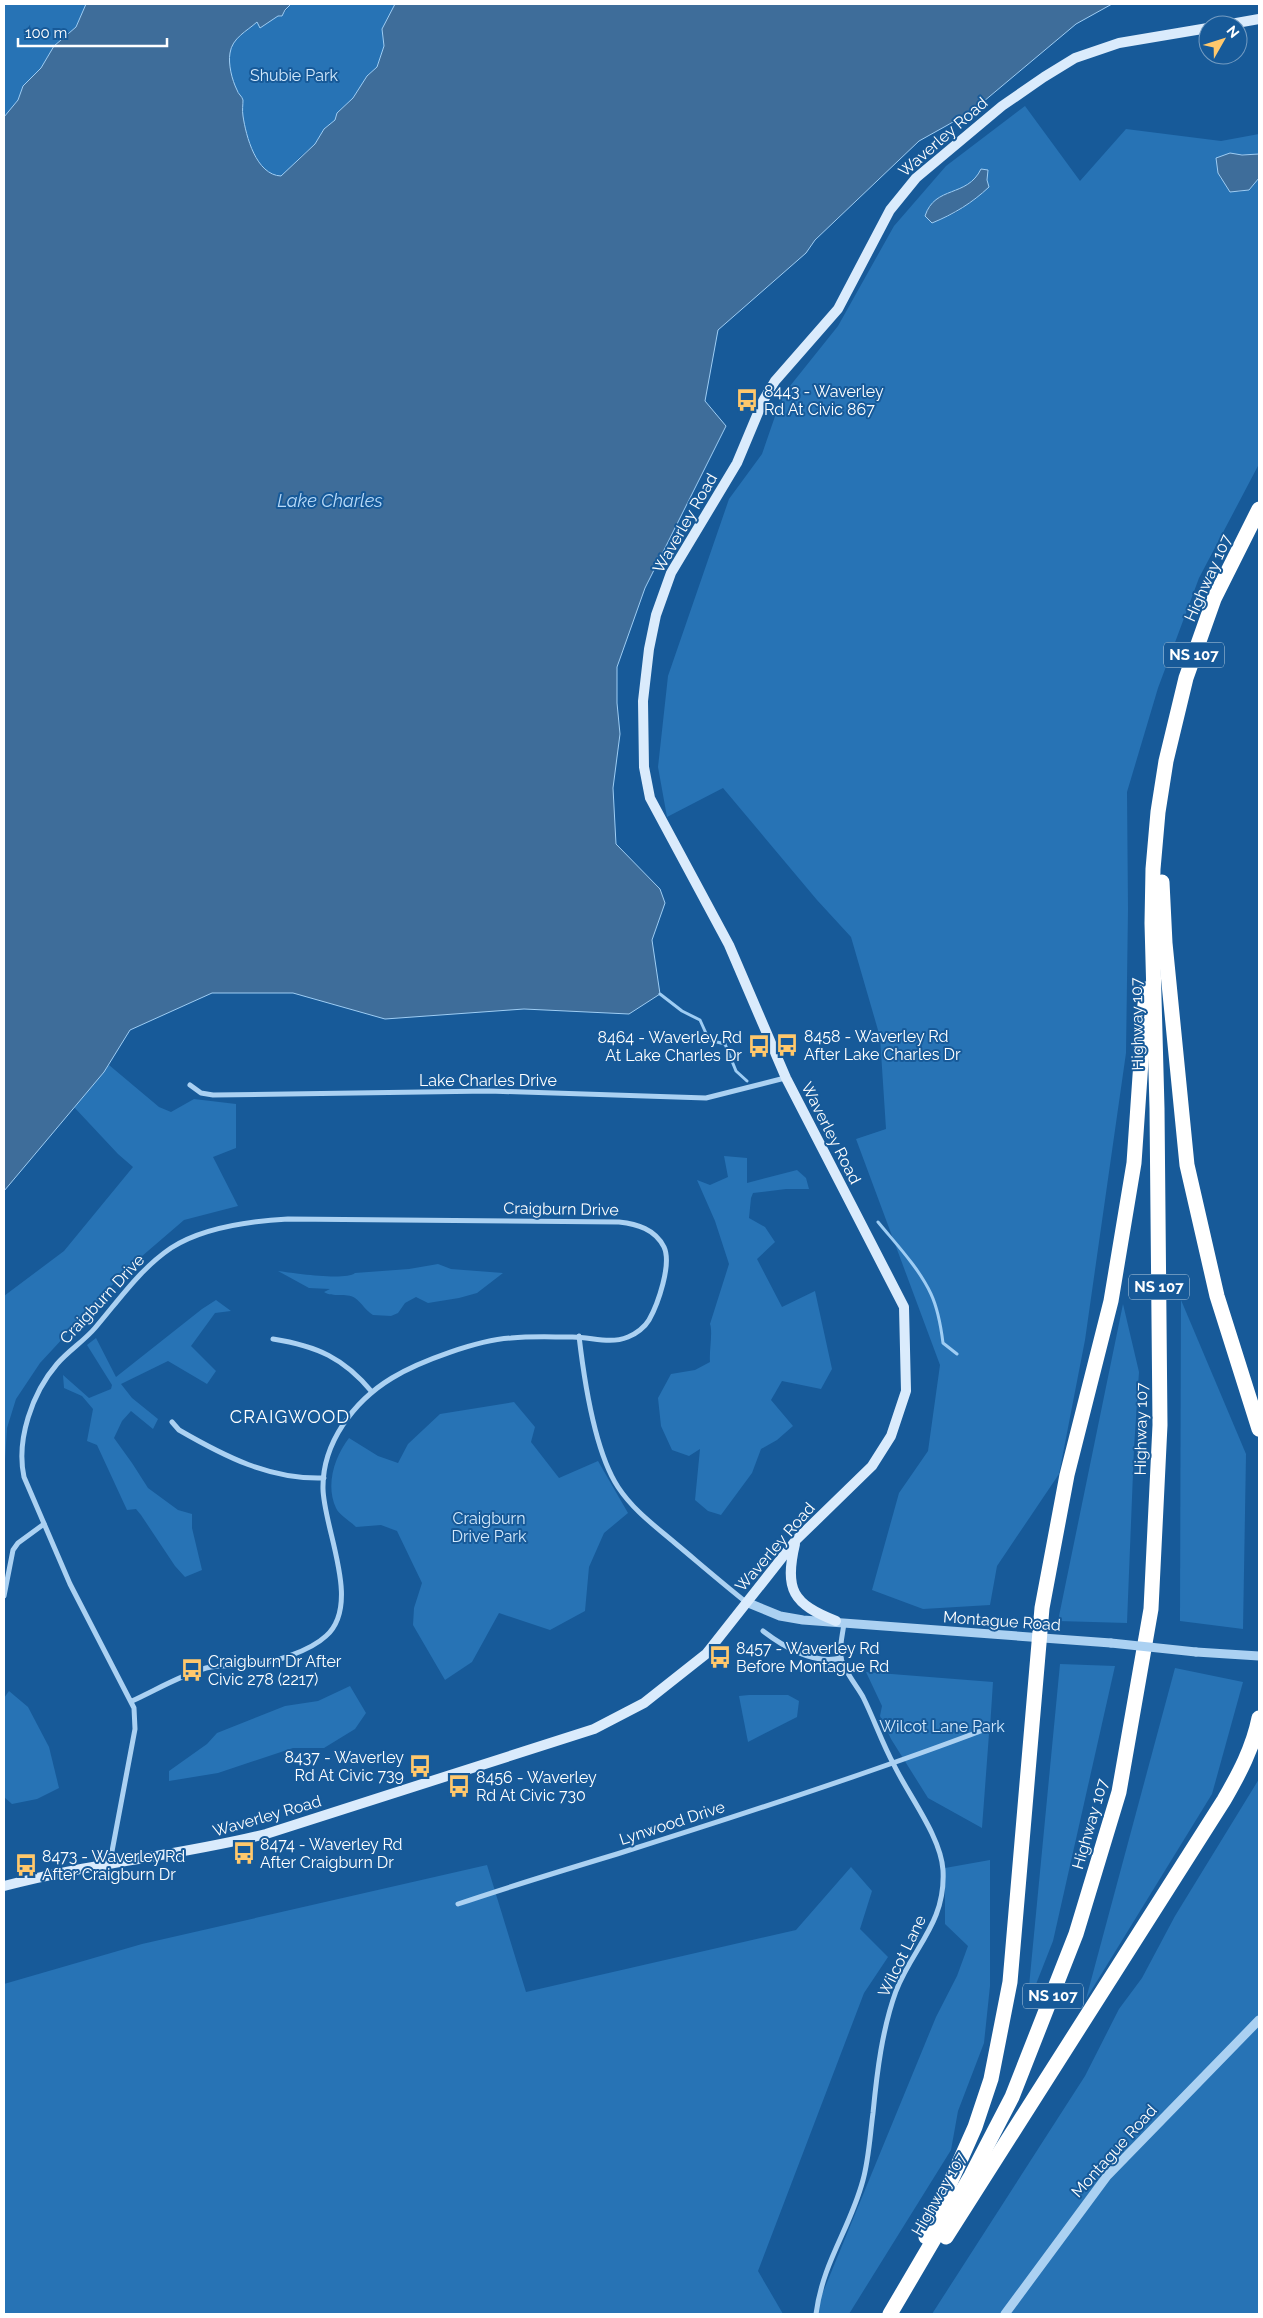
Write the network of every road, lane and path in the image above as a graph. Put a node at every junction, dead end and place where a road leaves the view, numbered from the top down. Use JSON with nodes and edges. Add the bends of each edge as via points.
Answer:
{"nodes":[{"id":1,"x":1198,"y":30,"type":"edge"},
{"id":2,"x":1259,"y":509,"type":"edge"},
{"id":3,"x":1158,"y":812,"type":"junction"},
{"id":4,"x":1152,"y":923,"type":"junction"},
{"id":5,"x":786,"y":1078,"type":"junction"},
{"id":6,"x":190,"y":1085,"type":"dead end"},
{"id":7,"x":579,"y":1336,"type":"junction"},
{"id":8,"x":273,"y":1339,"type":"dead end"},
{"id":9,"x":372,"y":1392,"type":"junction"},
{"id":10,"x":172,"y":1422,"type":"dead end"},
{"id":11,"x":1259,"y":1429,"type":"edge"},
{"id":12,"x":324,"y":1478,"type":"junction"},
{"id":13,"x":44,"y":1524,"type":"junction"},
{"id":14,"x":796,"y":1540,"type":"junction"},
{"id":15,"x":4,"y":1596,"type":"edge"},
{"id":16,"x":746,"y":1602,"type":"junction"},
{"id":17,"x":840,"y":1622,"type":"junction"},
{"id":18,"x":763,"y":1631,"type":"dead end"},
{"id":19,"x":1040,"y":1640,"type":"junction"},
{"id":20,"x":1259,"y":1656,"type":"edge"},
{"id":21,"x":840,"y":1658,"type":"junction"},
{"id":22,"x":132,"y":1701,"type":"junction"},
{"id":23,"x":1259,"y":1718,"type":"edge"},
{"id":24,"x":986,"y":1729,"type":"dead end"},
{"id":25,"x":893,"y":1764,"type":"junction"},
{"id":26,"x":110,"y":1862,"type":"junction"},
{"id":27,"x":4,"y":1886,"type":"edge"},
{"id":28,"x":458,"y":1904,"type":"dead end"},
{"id":29,"x":1259,"y":2020,"type":"edge"},
{"id":30,"x":816,"y":2314,"type":"edge"},
{"id":31,"x":890,"y":2314,"type":"edge"},
{"id":32,"x":1005,"y":2314,"type":"edge"}],
"edges":[{"from":1,"to":5,"type":"main road","name":"Waverley Road","via":[[1119,43],[1075,58],[1002,106],[916,178],[890,210],[838,308],[775,382],[763,401],[737,463],[671,573],[656,615],[643,702],[644,767],[650,798],[729,944]]},
{"from":2,"to":3,"type":"highway","name":"Highway 107","number":"NS 107","via":[[1214,599],[1186,678],[1166,761]]},
{"from":3,"to":4,"type":"highway","name":"Highway 107","number":"NS 107"},
{"from":3,"to":11,"type":"highway","via":[[1165,943],[1187,1166],[1216,1296]]},
{"from":4,"to":19,"type":"highway","via":[[1134,1162],[1111,1301],[1066,1475],[1042,1608]]},
{"from":4,"to":31,"type":"highway","name":"Highway 107","number":"NS 107","via":[[1160,1435],[1150,1609],[1119,1792],[1076,1934],[1012,2097],[971,2176]]},
{"from":5,"to":6,"type":"street","name":"Lake Charles Drive","via":[[706,1098],[489,1091],[214,1095],[201,1093]]},
{"from":5,"to":14,"type":"main road","name":"Waverley Road","via":[[904,1307],[906,1391],[890,1436],[872,1466]]},
{"from":7,"to":9,"type":"street","name":"Craigburn Drive","via":[[510,1338],[472,1347],[432,1359],[392,1378]]},
{"from":7,"to":13,"type":"street","name":"Craigburn Drive","via":[[602,1341],[627,1338],[648,1321],[659,1296],[666,1267],[665,1249],[655,1234],[638,1225],[619,1222],[288,1219],[237,1224],[191,1238],[147,1268],[88,1335],[58,1362],[41,1388],[29,1417],[21,1466]]},
{"from":7,"to":16,"type":"street","via":[[601,1448],[618,1487],[648,1520]]},
{"from":8,"to":9,"type":"street","via":[[306,1346],[333,1357],[353,1371]]},
{"from":9,"to":12,"type":"street","name":"Craigburn Drive","via":[[350,1415],[332,1443]]},
{"from":10,"to":12,"type":"street","via":[[179,1430],[243,1464],[282,1474]]},
{"from":12,"to":22,"type":"street","name":"Craigburn Drive","via":[[327,1522],[342,1598],[340,1614],[328,1635],[271,1661],[200,1670]]},
{"from":13,"to":15,"type":"street","via":[[13,1550]]},
{"from":13,"to":22,"type":"street","name":"Craigburn Drive","via":[[70,1584]]},
{"from":14,"to":16,"type":"main road","name":"Waverley Road"},
{"from":14,"to":17,"type":"main road","via":[[790,1569],[798,1599],[817,1614]]},
{"from":16,"to":17,"type":"street","name":"Montague Road","via":[[793,1619]]},
{"from":16,"to":26,"type":"main road","name":"Waverley Road","via":[[706,1654],[685,1672],[644,1703],[594,1729],[266,1834],[217,1847]]},
{"from":17,"to":19,"type":"street","name":"Montague Road"},
{"from":17,"to":21,"type":"street"},
{"from":18,"to":21,"type":"street","via":[[813,1658]]},
{"from":19,"to":20,"type":"street","name":"Montague Road","bridge":true},
{"from":19,"to":31,"type":"highway","via":[[1010,1982],[997,2050],[976,2127]]},
{"from":21,"to":25,"type":"street","name":"Wilcot Lane","via":[[863,1698]]},
{"from":22,"to":26,"type":"street","name":"Craigburn Drive","via":[[135,1729]]},
{"from":23,"to":31,"type":"highway","via":[[1247,1758],[1224,1800],[1004,2148],[912,2289]]},
{"from":24,"to":25,"type":"street","name":"Lynwood Drive"},
{"from":25,"to":28,"type":"street","name":"Lynwood Drive"},
{"from":25,"to":30,"type":"street","name":"Wilcot Lane","via":[[942,1856],[940,1903],[926,1938],[902,1977],[892,2006],[879,2058],[863,2180],[824,2273]]},
{"from":26,"to":27,"type":"main road","name":"Waverley Road"},
{"from":29,"to":32,"type":"street","name":"Montague Road","via":[[1107,2176]]}]}
